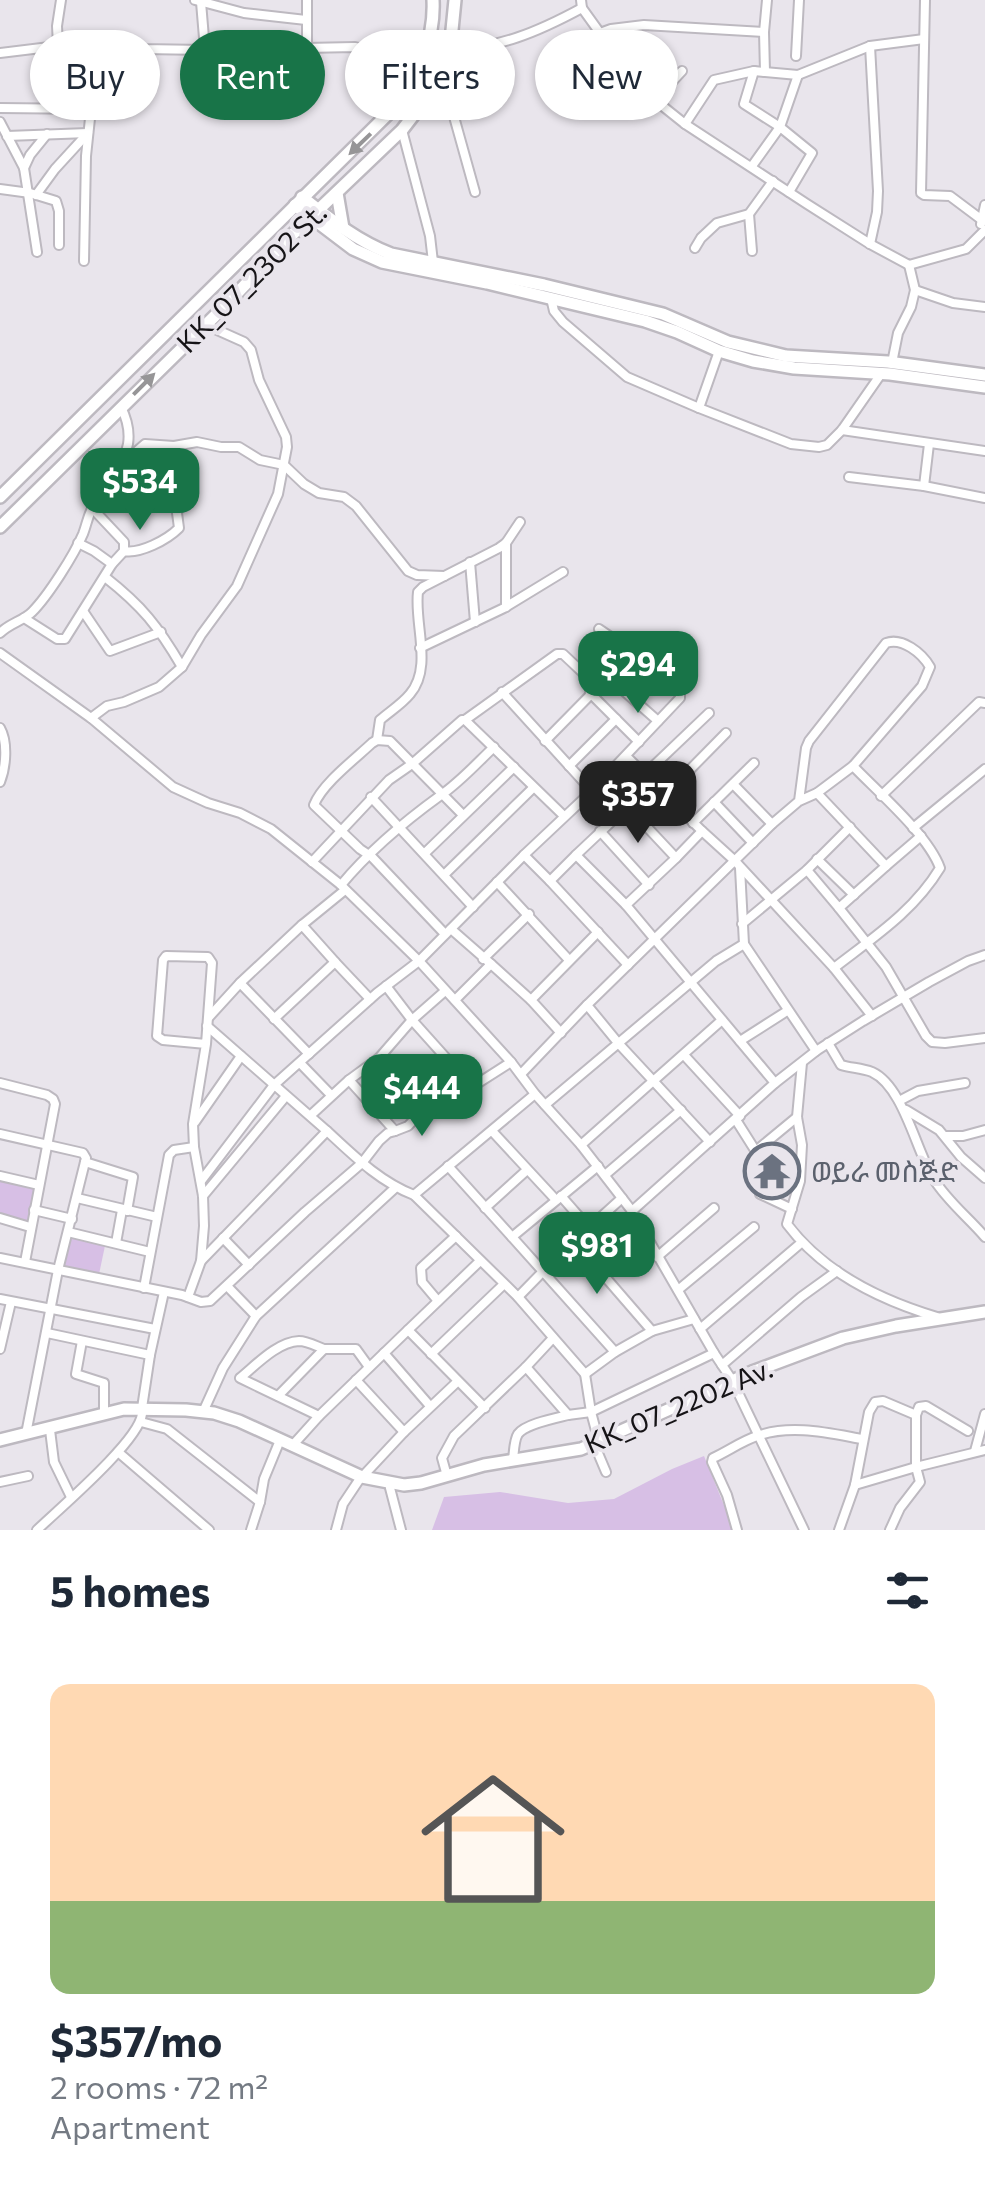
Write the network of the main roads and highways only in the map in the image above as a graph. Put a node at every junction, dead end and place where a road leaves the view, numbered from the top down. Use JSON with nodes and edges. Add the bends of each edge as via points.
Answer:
{"nodes":[{"id":1,"x":433,"y":0,"type":"edge"},
{"id":2,"x":455,"y":0,"type":"edge"},
{"id":3,"x":337,"y":192,"type":"junction"},
{"id":4,"x":298,"y":201,"type":"junction"},
{"id":5,"x":315,"y":214,"type":"junction"},
{"id":6,"x":336,"y":229,"type":"junction"},
{"id":7,"x":288,"y":240,"type":"junction"},
{"id":8,"x":446,"y":269,"type":"junction"},
{"id":9,"x":985,"y":375,"type":"edge"},
{"id":10,"x":985,"y":387,"type":"edge"},
{"id":11,"x":0,"y":497,"type":"edge"},
{"id":12,"x":0,"y":527,"type":"edge"},
{"id":13,"x":984,"y":1315,"type":"edge"},
{"id":14,"x":142,"y":1415,"type":"junction"},
{"id":15,"x":0,"y":1442,"type":"edge"},
{"id":16,"x":597,"y":1444,"type":"junction"},
{"id":17,"x":285,"y":1446,"type":"junction"},
{"id":18,"x":360,"y":1479,"type":"junction"}],
"edges":[{"from":1,"to":4,"type":"main road","name":"KK_07_2302 St.","one_way":true,"via":[[431,38],[398,104]]},
{"from":2,"to":3,"type":"main road","name":"KK_07_2302 St.","via":[[447,52],[419,108]]},
{"from":3,"to":5,"type":"main road","name":"KK_07_2302 St."},
{"from":3,"to":6,"type":"main road"},
{"from":4,"to":5,"type":"main road"},
{"from":4,"to":11,"type":"main road","name":"KK_07_2302 St."},
{"from":5,"to":6,"type":"main road"},
{"from":5,"to":7,"type":"main road","name":"KK_07_2302 St."},
{"from":6,"to":7,"type":"main road"},
{"from":6,"to":8,"type":"main road"},
{"from":6,"to":8,"type":"main road","via":[[353,248],[382,262]]},
{"from":12,"to":7,"type":"main road","name":"KK_07_2302 St.","one_way":true},
{"from":8,"to":9,"type":"main road","via":[[664,314],[761,350]]},
{"from":8,"to":10,"type":"main road","via":[[654,323],[753,361]]},
{"from":13,"to":16,"type":"main road","via":[[838,1344],[733,1382]]},
{"from":14,"to":15,"type":"main road","via":[[120,1414]]},
{"from":14,"to":15,"type":"main road","via":[[104,1412]]},
{"from":14,"to":17,"type":"main road","via":[[212,1418]]},
{"from":14,"to":17,"type":"main road","via":[[203,1412],[238,1421]]},
{"from":16,"to":18,"type":"main road","name":"KK_07_2202 Av.","via":[[404,1485]]},
{"from":16,"to":18,"type":"main road","via":[[418,1486],[390,1488]]},
{"from":17,"to":18,"type":"main road"}]}
